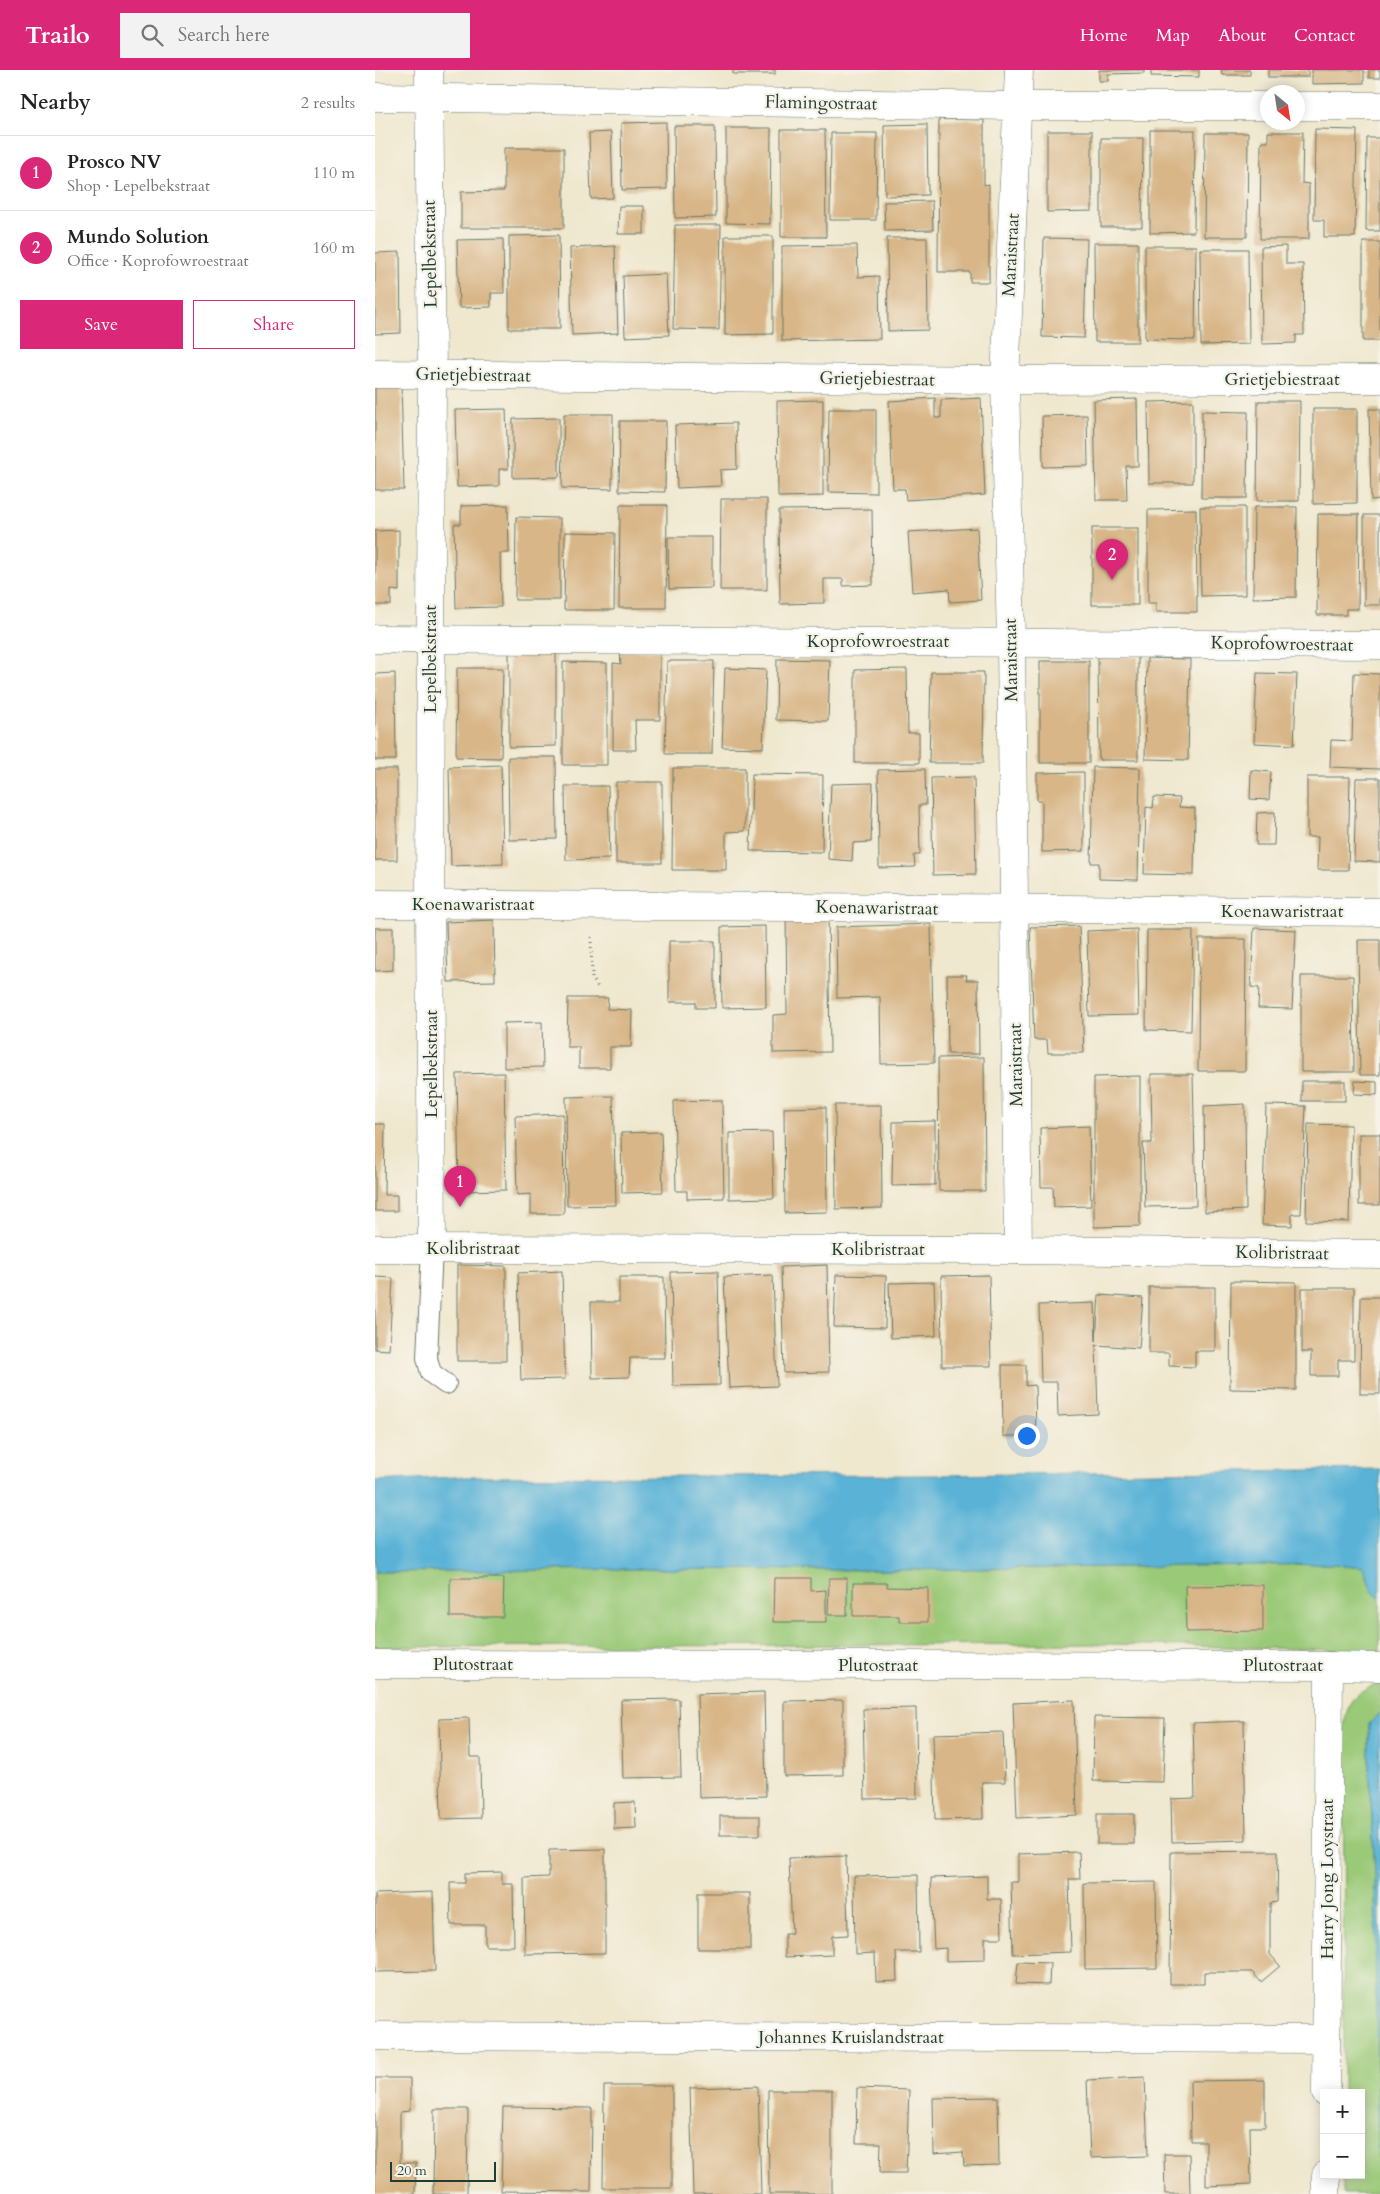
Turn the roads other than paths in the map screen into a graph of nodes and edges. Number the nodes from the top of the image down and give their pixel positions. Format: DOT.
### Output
graph roads {
  1 [pos="429,70"];
  2 [pos="1019,70"];
  3 [pos="375,97"];
  4 [pos="428,98"];
  5 [pos="1018,106"];
  6 [pos="1260,106"];
  7 [pos="1305,106"];
  8 [pos="1380,106"];
  9 [pos="375,374"];
  10 [pos="432,375"];
  11 [pos="1380,379"];
  12 [pos="1005,380"];
  13 [pos="375,639"];
  14 [pos="430,640"];
  15 [pos="1011,642"];
  16 [pos="1380,645"];
  17 [pos="375,904"];
  18 [pos="430,904"];
  19 [pos="1015,910"];
  20 [pos="1380,912"];
  21 [pos="432,1248"];
  22 [pos="375,1249"];
  23 [pos="1018,1250"];
  24 [pos="1380,1254"];
  25 [pos="446,1384"];
  26 [pos="375,1664"];
  27 [pos="1329,1666"];
  28 [pos="1380,1667"];
  29 [pos="375,2036"];
  30 [pos="1327,2039"];
  31 [pos="1326,2089"];
  32 [pos="1326,2179"];
  33 [pos="1326,2194"];
  1 -- 4 [label="street, Lepelbekstraat"];
  2 -- 5 [label="street, Maraistraat"];
  3 -- 4 [label="street, Flamingostraat"];
  4 -- 5 [label="street, Flamingostraat"];
  4 -- 10 [label="street, Lepelbekstraat"];
  5 -- 6 [label="street, Flamingostraat"];
  5 -- 12 [label="street, Maraistraat"];
  7 -- 8 [label="street"];
  9 -- 10 [label="street, Grietjebiestraat"];
  10 -- 12 [label="street, Grietjebiestraat"];
  10 -- 14 [label="street, Lepelbekstraat"];
  11 -- 12 [label="street, Grietjebiestraat"];
  12 -- 15 [label="street, Maraistraat"];
  13 -- 14 [label="street, Koprofowroestraat"];
  14 -- 15 [label="street, Koprofowroestraat"];
  14 -- 18 [label="street, Lepelbekstraat"];
  15 -- 16 [label="street, Koprofowroestraat"];
  15 -- 19 [label="street, Maraistraat"];
  17 -- 18 [label="street, Koenawaristraat"];
  18 -- 19 [label="street, Koenawaristraat"];
  18 -- 21 [label="street, Lepelbekstraat"];
  19 -- 20 [label="street, Koenawaristraat"];
  19 -- 23 [label="street, Maraistraat"];
  21 -- 22 [label="street, Kolibristraat"];
  21 -- 23 [label="street, Kolibristraat"];
  21 -- 25 [label="lane"];
  23 -- 24 [label="street, Kolibristraat"];
  26 -- 27 [label="street, Plutostraat"];
  27 -- 28 [label="street, Plutostraat"];
  27 -- 30 [label="street, Harry Jong Loystraat"];
  29 -- 30 [label="street, Johannes Kruislandstraat"];
  30 -- 31 [label="street, Harry Jong Loystraat"];
  32 -- 33 [label="street"];
}
